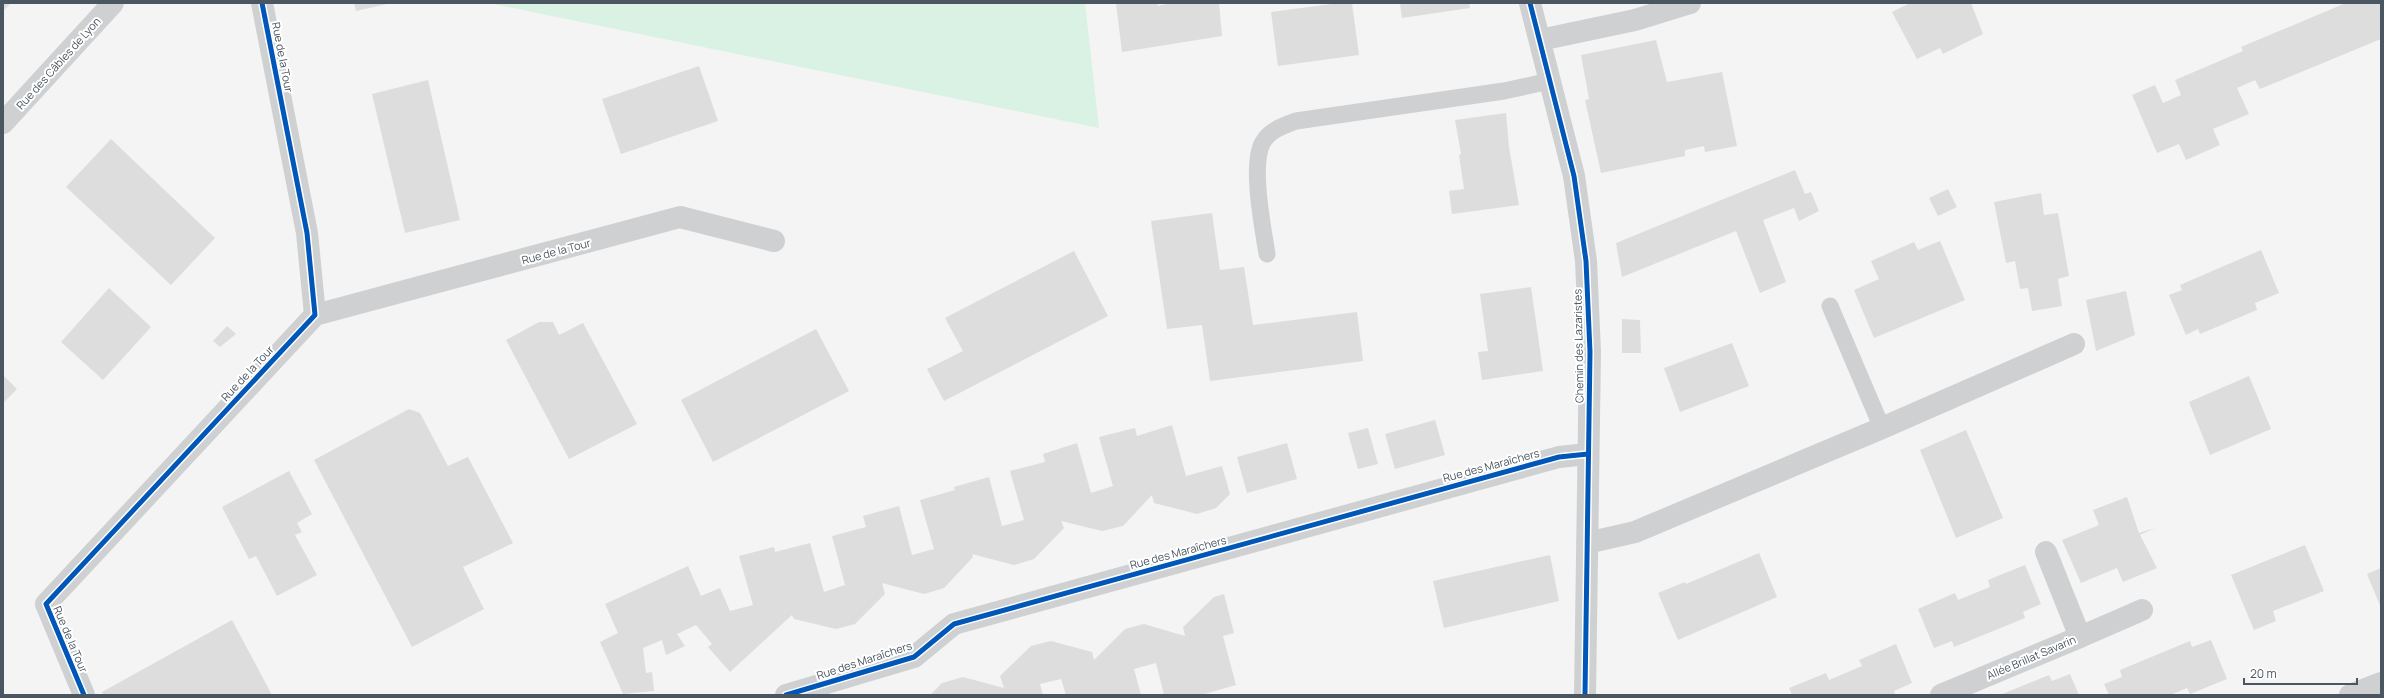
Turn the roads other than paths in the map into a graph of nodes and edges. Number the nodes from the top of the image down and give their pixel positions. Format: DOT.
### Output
graph roads {
  1 [pos="113,3"];
  2 [pos="262,3"];
  3 [pos="1530,3"];
  4 [pos="1690,3"];
  5 [pos="1540,40"];
  6 [pos="1550,81"];
  7 [pos="3,123"];
  8 [pos="774,241"];
  9 [pos="1267,254"];
  10 [pos="1830,306"];
  11 [pos="315,315"];
  12 [pos="2074,344"];
  13 [pos="1882,428"];
  14 [pos="1588,454"];
  15 [pos="1587,543"];
  16 [pos="2046,552"];
  17 [pos="2142,610"];
  18 [pos="2080,636"];
  19 [pos="2381,683"];
  20 [pos="84,695"];
  21 [pos="786,695"];
  22 [pos="1585,695"];
  23 [pos="1941,695"];
  24 [pos="2350,695"];
  1 -- 7 [label="street, Rue des Câbles de Lyon"];
  2 -- 11 [label="street, Rue de la Tour"];
  3 -- 5 [label="street, Chemin des Lazaristes"];
  4 -- 5 [label="street"];
  5 -- 6 [label="street, Chemin des Lazaristes"];
  6 -- 9 [label="lane"];
  6 -- 14 [label="street, Chemin des Lazaristes"];
  8 -- 11 [label="street, Rue de la Tour"];
  10 -- 13 [label="lane"];
  11 -- 20 [label="street, Rue de la Tour"];
  12 -- 13 [label="street"];
  13 -- 15 [label="street"];
  14 -- 15 [label="street, Chemin des Lazaristes"];
  14 -- 21 [label="street, Rue des Maraîchers"];
  15 -- 22 [label="street, Chemin des Lazaristes"];
  16 -- 18 [label="street, Allée Brillat Savarin"];
  17 -- 18 [label="street"];
  18 -- 23 [label="street, Allée Brillat Savarin"];
  19 -- 24 [label="street"];
}
